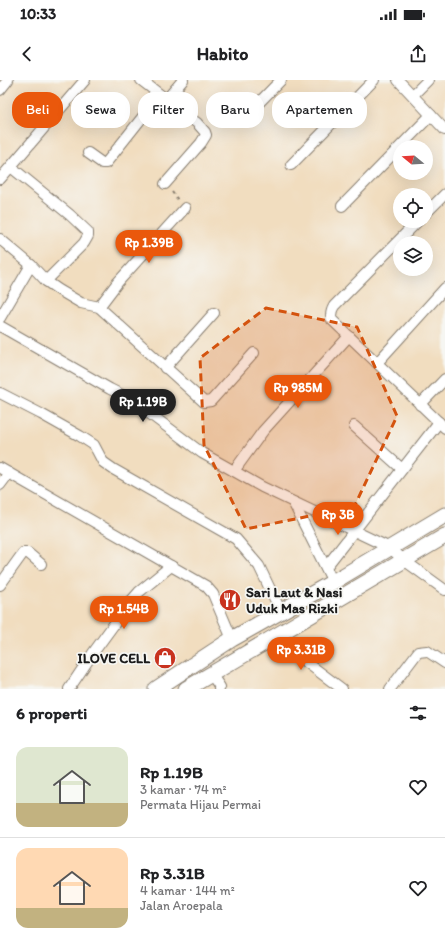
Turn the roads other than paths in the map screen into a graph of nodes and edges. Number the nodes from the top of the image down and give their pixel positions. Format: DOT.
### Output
graph roads {
  1 [pos="8,80"];
  2 [pos="85,80"];
  3 [pos="140,80"];
  4 [pos="183,80"];
  5 [pos="281,80"];
  6 [pos="374,80"];
  7 [pos="398,80"];
  8 [pos="428,80"];
  9 [pos="0,90"];
  10 [pos="156,92"];
  11 [pos="169,92"];
  12 [pos="413,95"];
  13 [pos="264,97"];
  14 [pos="431,115"];
  15 [pos="198,125"];
  16 [pos="138,126"];
  17 [pos="445,130"];
  18 [pos="88,153"];
  19 [pos="291,165"];
  20 [pos="11,168"];
  21 [pos="0,179"];
  22 [pos="165,184"];
  23 [pos="445,194"];
  24 [pos="342,206"];
  25 [pos="433,206"];
  26 [pos="185,208"];
  27 [pos="411,228"];
  28 [pos="0,239"];
  29 [pos="31,265"];
  30 [pos="46,281"];
  31 [pos="445,288"];
  32 [pos="99,307"];
  33 [pos="214,313"];
  34 [pos="0,318"];
  35 [pos="0,326"];
  36 [pos="349,336"];
  37 [pos="254,353"];
  38 [pos="377,363"];
  39 [pos="165,368"];
  40 [pos="445,379"];
  41 [pos="0,393"];
  42 [pos="420,405"];
  43 [pos="442,425"];
  44 [pos="354,426"];
  45 [pos="402,469"];
  46 [pos="5,471"];
  47 [pos="234,471"];
  48 [pos="0,485"];
  49 [pos="294,504"];
  50 [pos="445,515"];
  51 [pos="354,532"];
  52 [pos="445,536"];
  53 [pos="390,548"];
  54 [pos="405,561"];
  55 [pos="41,564"];
  56 [pos="171,566"];
  57 [pos="326,567"];
  58 [pos="333,582"];
  59 [pos="0,585"];
  60 [pos="445,590"];
  61 [pos="281,612"];
  62 [pos="274,636"];
  63 [pos="232,639"];
  64 [pos="445,663"];
  65 [pos="212,674"];
  66 [pos="220,688"];
  67 [pos="69,689"];
  68 [pos="156,689"];
  69 [pos="186,689"];
  70 [pos="342,689"];
  71 [pos="390,689"];
  1 -- 9 [label="street"];
  2 -- 20 [label="street"];
  3 -- 10 [label="street"];
  4 -- 11 [label="street"];
  5 -- 13 [label="street"];
  6 -- 19 [label="street"];
  7 -- 12 [label="street"];
  8 -- 12 [label="street"];
  12 -- 14 [label="street"];
  14 -- 17 [label="street"];
  14 -- 24 [label="street"];
  15 -- 22 [label="street"];
  16 -- 18 [label="street"];
  20 -- 21 [label="street"];
  20 -- 30 [label="street"];
  23 -- 25 [label="street"];
  26 -- 32 [label="street"];
  27 -- 36 [label="street"];
  28 -- 29 [label="street"];
  29 -- 30 [label="street"];
  29 -- 34 [label="street"];
  30 -- 32 [label="street"];
  31 -- 38 [label="street"];
  32 -- 39 [label="street"];
  33 -- 39 [label="street"];
  35 -- 47 [label="street"];
  36 -- 38 [label="street"];
  36 -- 47 [label="street"];
  37 -- 39 [label="street"];
  38 -- 42 [label="street"];
  40 -- 42 [label="street"];
  41 -- 61 [label="street"];
  42 -- 43 [label="street"];
  43 -- 45 [label="street"];
  44 -- 45 [label="street"];
  45 -- 51 [label="street"];
  46 -- 48 [label="street"];
  46 -- 56 [label="street"];
  47 -- 49 [label="street"];
  49 -- 51 [label="street"];
  49 -- 57 [label="street"];
  50 -- 53 [label="main road"];
  51 -- 53 [label="street"];
  51 -- 57 [label="street"];
  52 -- 54 [label="main road"];
  53 -- 54 [label="street"];
  53 -- 58 [label="main road"];
  54 -- 60 [label="street"];
  54 -- 62 [label="main road"];
  55 -- 59 [label="street"];
  56 -- 63 [label="street"];
  56 -- 67 [label="street"];
  57 -- 58 [label="street"];
  58 -- 61 [label="main road"];
  61 -- 63 [label="main road"];
  62 -- 65 [label="main road"];
  62 -- 70 [label="street"];
  63 -- 68 [label="main road"];
  64 -- 71 [label="street"];
  65 -- 66 [label="street"];
  65 -- 69 [label="main road"];
}
